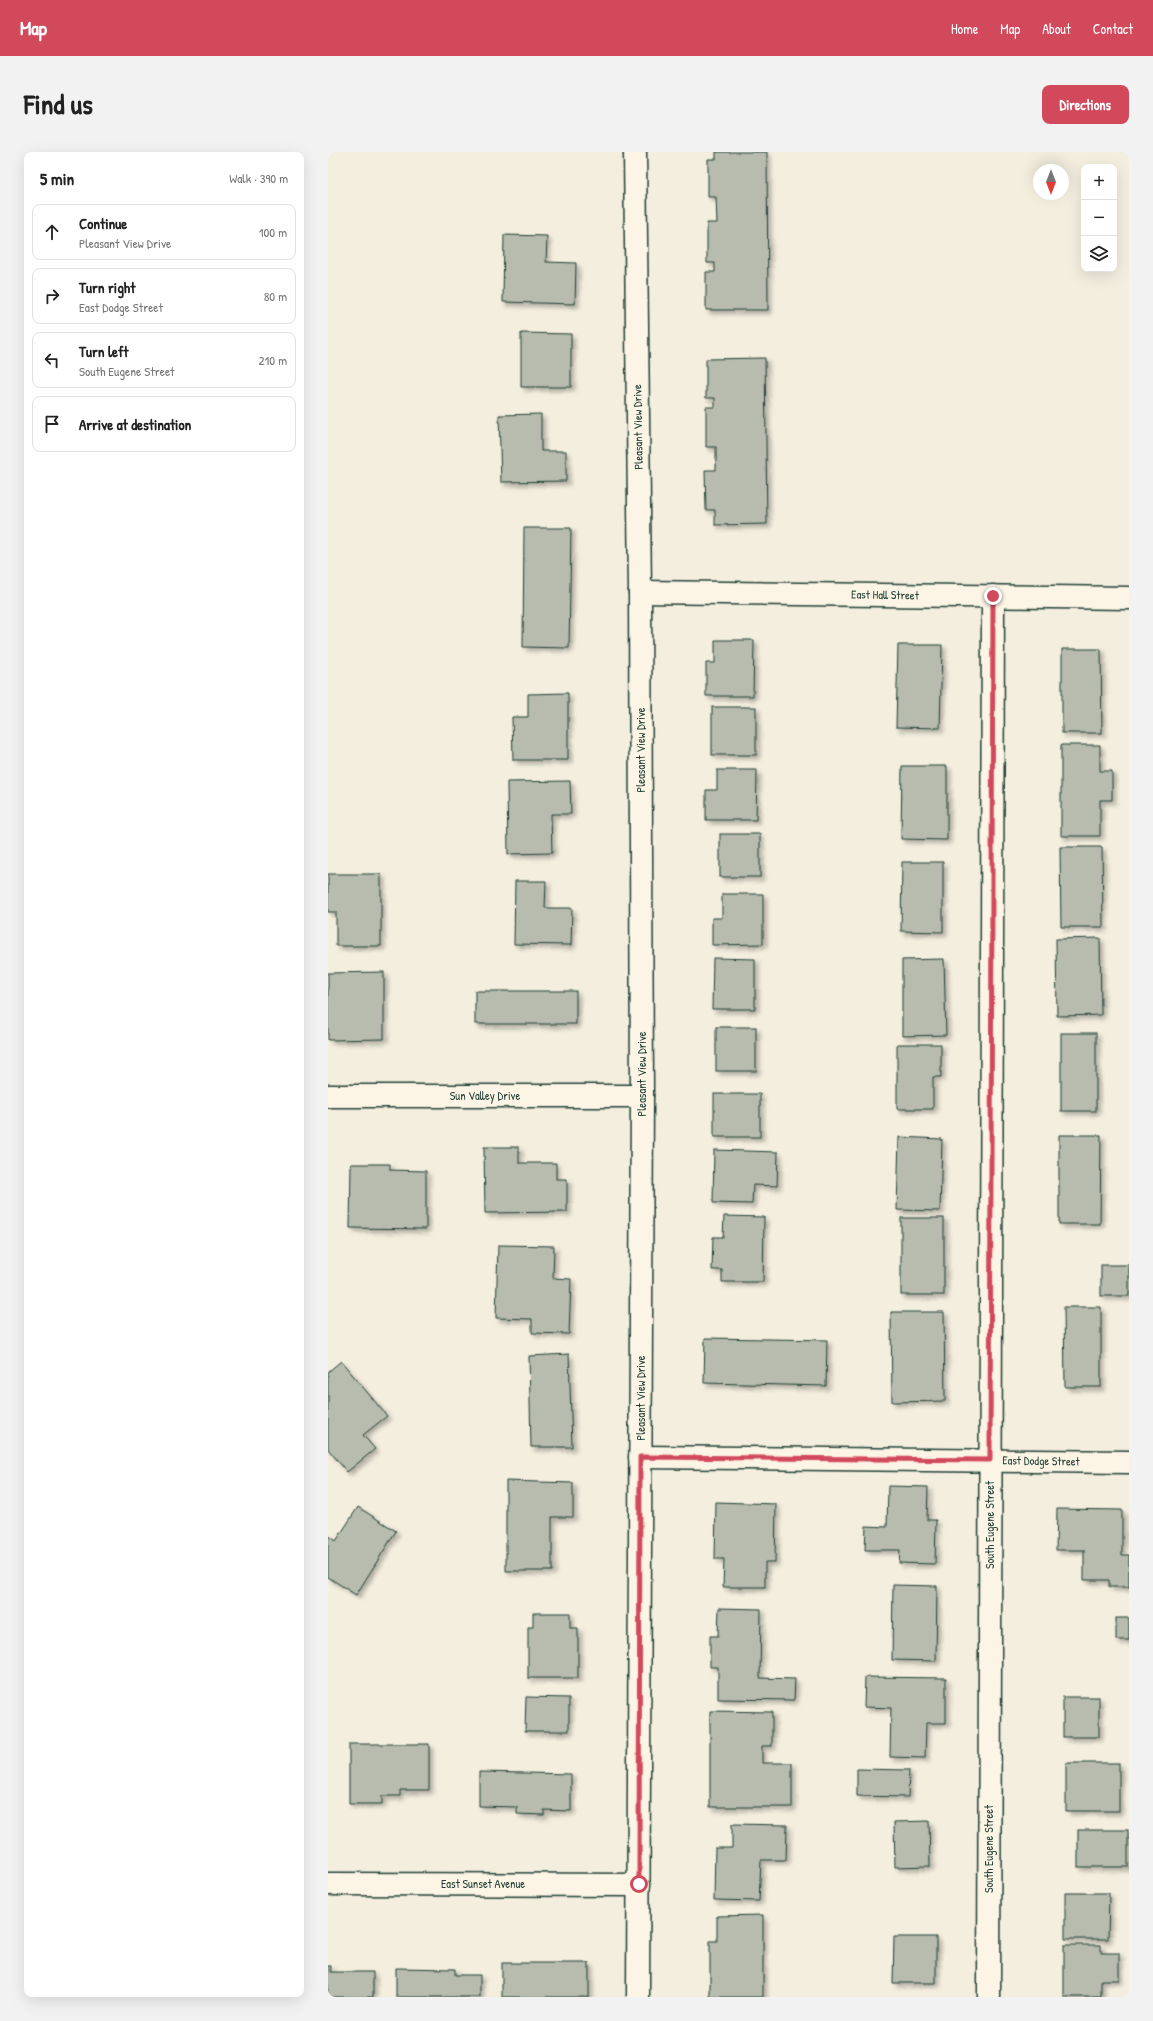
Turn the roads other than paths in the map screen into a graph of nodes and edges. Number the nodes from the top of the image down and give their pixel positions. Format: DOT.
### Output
graph roads {
  1 [pos="635,152"];
  2 [pos="640,592"];
  3 [pos="993,596"];
  4 [pos="1129,598"];
  5 [pos="328,1096"];
  6 [pos="642,1096"];
  7 [pos="640,1457"];
  8 [pos="990,1460"];
  9 [pos="1129,1462"];
  10 [pos="328,1884"];
  11 [pos="639,1884"];
  12 [pos="638,1997"];
  13 [pos="989,1997"];
  1 -- 2 [label="street, Pleasant View Drive"];
  2 -- 3 [label="street, East Hall Street"];
  2 -- 6 [label="street, Pleasant View Drive"];
  3 -- 4 [label="street, East Hall Street"];
  3 -- 8 [label="street, South Eugene Street"];
  5 -- 6 [label="street, Sun Valley Drive"];
  6 -- 7 [label="street, Pleasant View Drive"];
  7 -- 8 [label="street, East Dodge Street"];
  7 -- 11 [label="street, Pleasant View Drive"];
  8 -- 9 [label="street, East Dodge Street"];
  8 -- 13 [label="street, South Eugene Street"];
  10 -- 11 [label="street, East Sunset Avenue"];
  11 -- 12 [label="street, Pleasant View Drive"];
}
